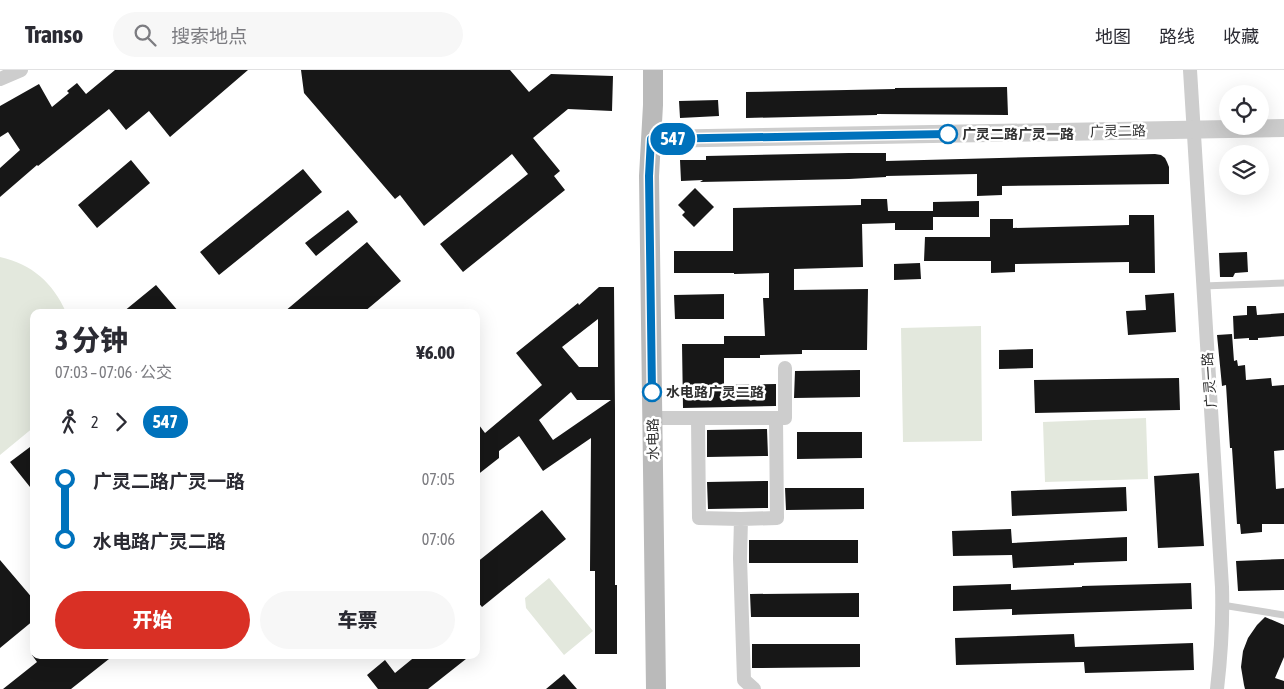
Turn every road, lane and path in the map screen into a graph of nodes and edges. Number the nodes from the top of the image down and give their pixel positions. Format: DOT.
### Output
graph roads {
  1 [pos="21,70"];
  2 [pos="653,70"];
  3 [pos="1190,70"];
  4 [pos="0,80"];
  5 [pos="1284,128"];
  6 [pos="1193,130"];
  7 [pos="651,139"];
  8 [pos="1284,283"];
  9 [pos="1203,286"];
  10 [pos="785,368"];
  11 [pos="652,418"];
  12 [pos="698,418"];
  13 [pos="776,418"];
  14 [pos="741,519"];
  15 [pos="1222,605"];
  16 [pos="1284,615"];
  17 [pos="656,689"];
  18 [pos="754,689"];
  19 [pos="1218,689"];
  1 -- 4 [label="street"];
  2 -- 7 [label="main road, 水电路"];
  3 -- 6 [label="street, 广灵一路"];
  5 -- 6 [label="street, 广灵二路"];
  6 -- 7 [label="street, 广灵二路"];
  6 -- 9 [label="street, 广灵一路"];
  7 -- 11 [label="main road, 水电路"];
  8 -- 9 [label="lane"];
  9 -- 15 [label="street, 广灵一路"];
  10 -- 13 [label="street"];
  11 -- 12 [label="street"];
  11 -- 17 [label="main road, 水电路"];
  12 -- 13 [label="street"];
  12 -- 14 [label="street"];
  13 -- 14 [label="street"];
  14 -- 18 [label="street"];
  15 -- 16 [label="lane"];
  15 -- 19 [label="street, 广灵一路"];
}
